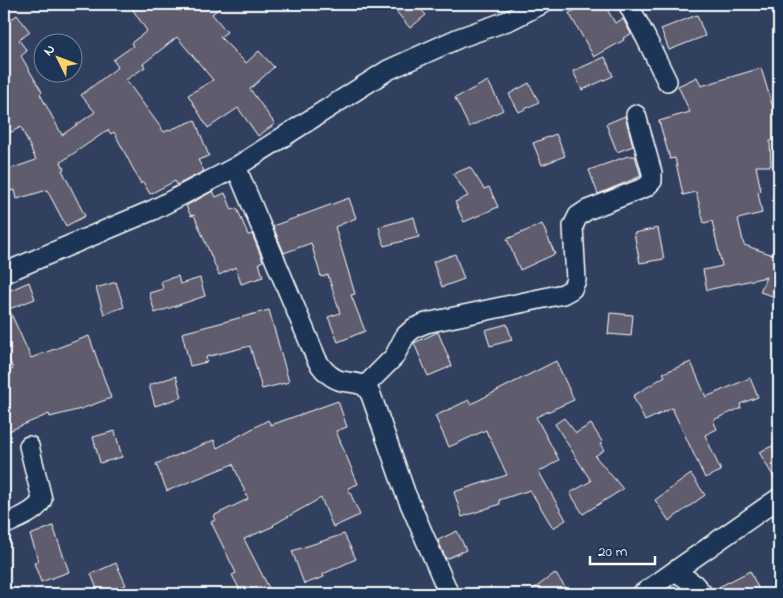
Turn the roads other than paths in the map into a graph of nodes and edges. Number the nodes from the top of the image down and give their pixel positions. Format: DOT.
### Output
graph roads {
  1 [pos="542,4"];
  2 [pos="628,4"];
  3 [pos="666,81"];
  4 [pos="636,115"];
  5 [pos="236,167"];
  6 [pos="4,273"];
  7 [pos="365,386"];
  8 [pos="28,446"];
  9 [pos="779,498"];
  10 [pos="4,525"];
  11 [pos="675,572"];
  12 [pos="449,594"];
  13 [pos="642,594"];
  14 [pos="703,594"];
  1 -- 5 [label="street"];
  2 -- 3 [label="street"];
  4 -- 7 [label="street"];
  5 -- 6 [label="street"];
  5 -- 7 [label="street"];
  7 -- 12 [label="street"];
  8 -- 10 [label="street"];
  9 -- 11 [label="street"];
  11 -- 13 [label="street"];
  11 -- 14 [label="street"];
}
